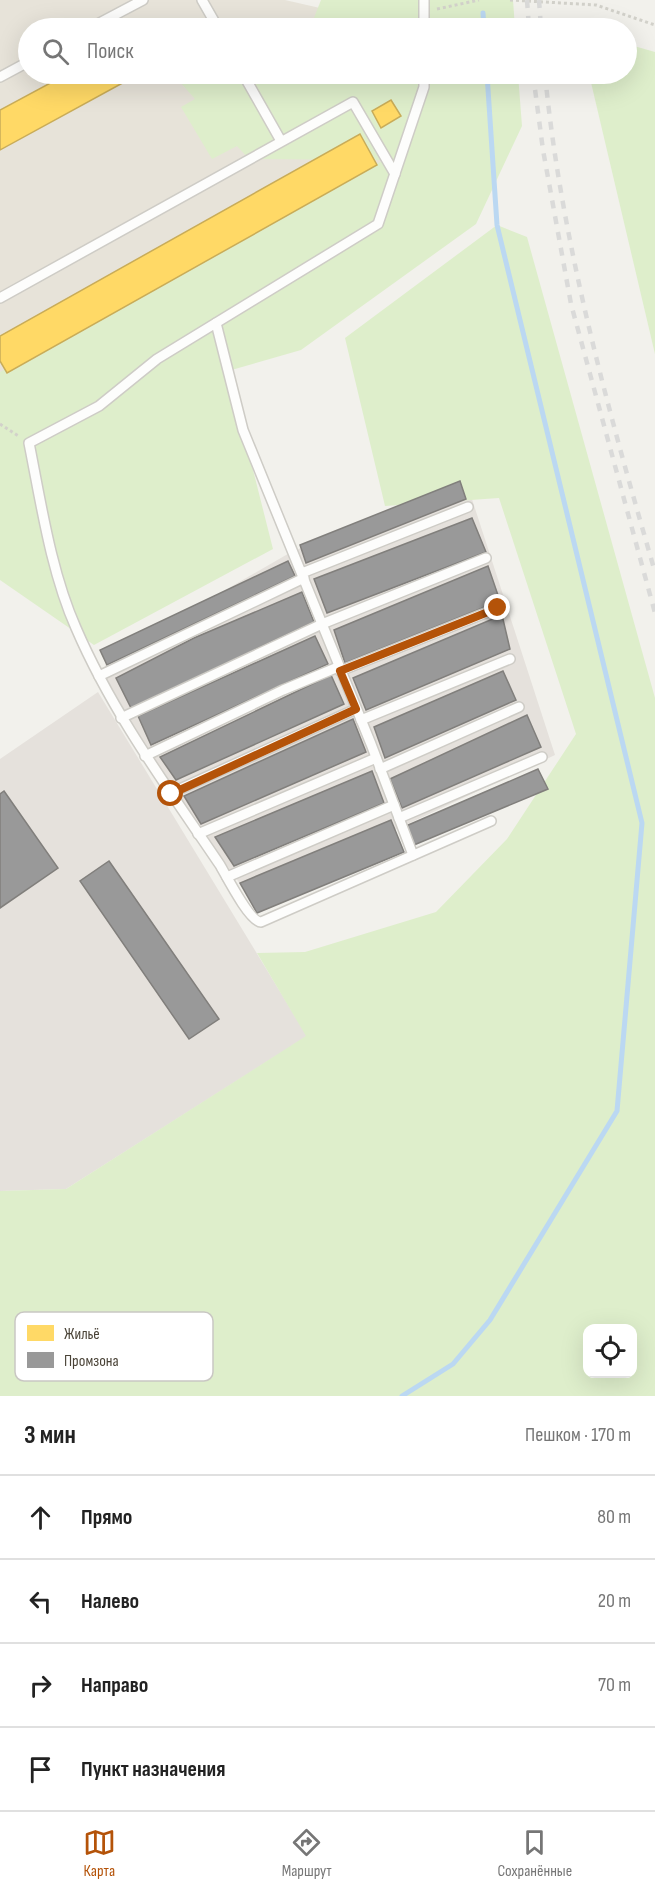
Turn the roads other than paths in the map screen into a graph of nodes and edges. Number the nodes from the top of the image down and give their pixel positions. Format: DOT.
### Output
graph roads {
  1 [pos="143,0"];
  2 [pos="202,0"];
  3 [pos="424,0"];
  4 [pos="109,18"];
  5 [pos="212,18"];
  6 [pos="424,18"];
  7 [pos="18,67"];
  8 [pos="0,77"];
  9 [pos="249,84"];
  10 [pos="424,84"];
  11 [pos="281,141"];
  12 [pos="395,174"];
  13 [pos="0,298"];
  14 [pos="216,323"];
  15 [pos="468,507"];
  16 [pos="486,558"];
  17 [pos="303,575"];
  18 [pos="498,608"];
  19 [pos="322,624"];
  20 [pos="510,659"];
  21 [pos="339,669"];
  22 [pos="99,676"];
  23 [pos="519,707"];
  24 [pos="356,709"];
  25 [pos="121,718"];
  26 [pos="361,720"];
  27 [pos="145,756"];
  28 [pos="542,757"];
  29 [pos="376,758"];
  30 [pos="380,769"];
  31 [pos="171,794"];
  32 [pos="394,806"];
  33 [pos="399,818"];
  34 [pos="491,821"];
  35 [pos="198,834"];
  36 [pos="413,855"];
  37 [pos="227,877"];
  1 -- 4 [label="lane"];
  2 -- 5 [label="lane"];
  3 -- 6 [label="lane"];
  7 -- 8 [label="lane"];
  9 -- 11 [label="lane"];
  10 -- 12 [label="lane"];
  11 -- 12 [label="lane"];
  11 -- 13 [label="lane"];
  12 -- 14 [label="lane"];
  14 -- 17 [label="lane"];
  14 -- 22 [label="lane"];
  15 -- 17 [label="lane"];
  16 -- 19 [label="lane"];
  17 -- 19 [label="lane"];
  17 -- 22 [label="lane"];
  18 -- 21 [label="lane"];
  19 -- 21 [label="lane"];
  19 -- 25 [label="lane"];
  20 -- 26 [label="lane"];
  21 -- 24 [label="lane"];
  21 -- 27 [label="lane"];
  22 -- 25 [label="lane"];
  23 -- 30 [label="lane"];
  24 -- 26 [label="lane"];
  24 -- 31 [label="lane"];
  25 -- 27 [label="lane"];
  26 -- 29 [label="lane"];
  27 -- 31 [label="lane"];
  28 -- 33 [label="lane"];
  29 -- 30 [label="lane"];
  29 -- 35 [label="lane"];
  30 -- 32 [label="lane"];
  31 -- 35 [label="lane"];
  32 -- 33 [label="lane"];
  32 -- 37 [label="lane"];
  33 -- 36 [label="lane"];
  34 -- 36 [label="lane"];
  35 -- 37 [label="lane"];
  36 -- 37 [label="lane"];
}
